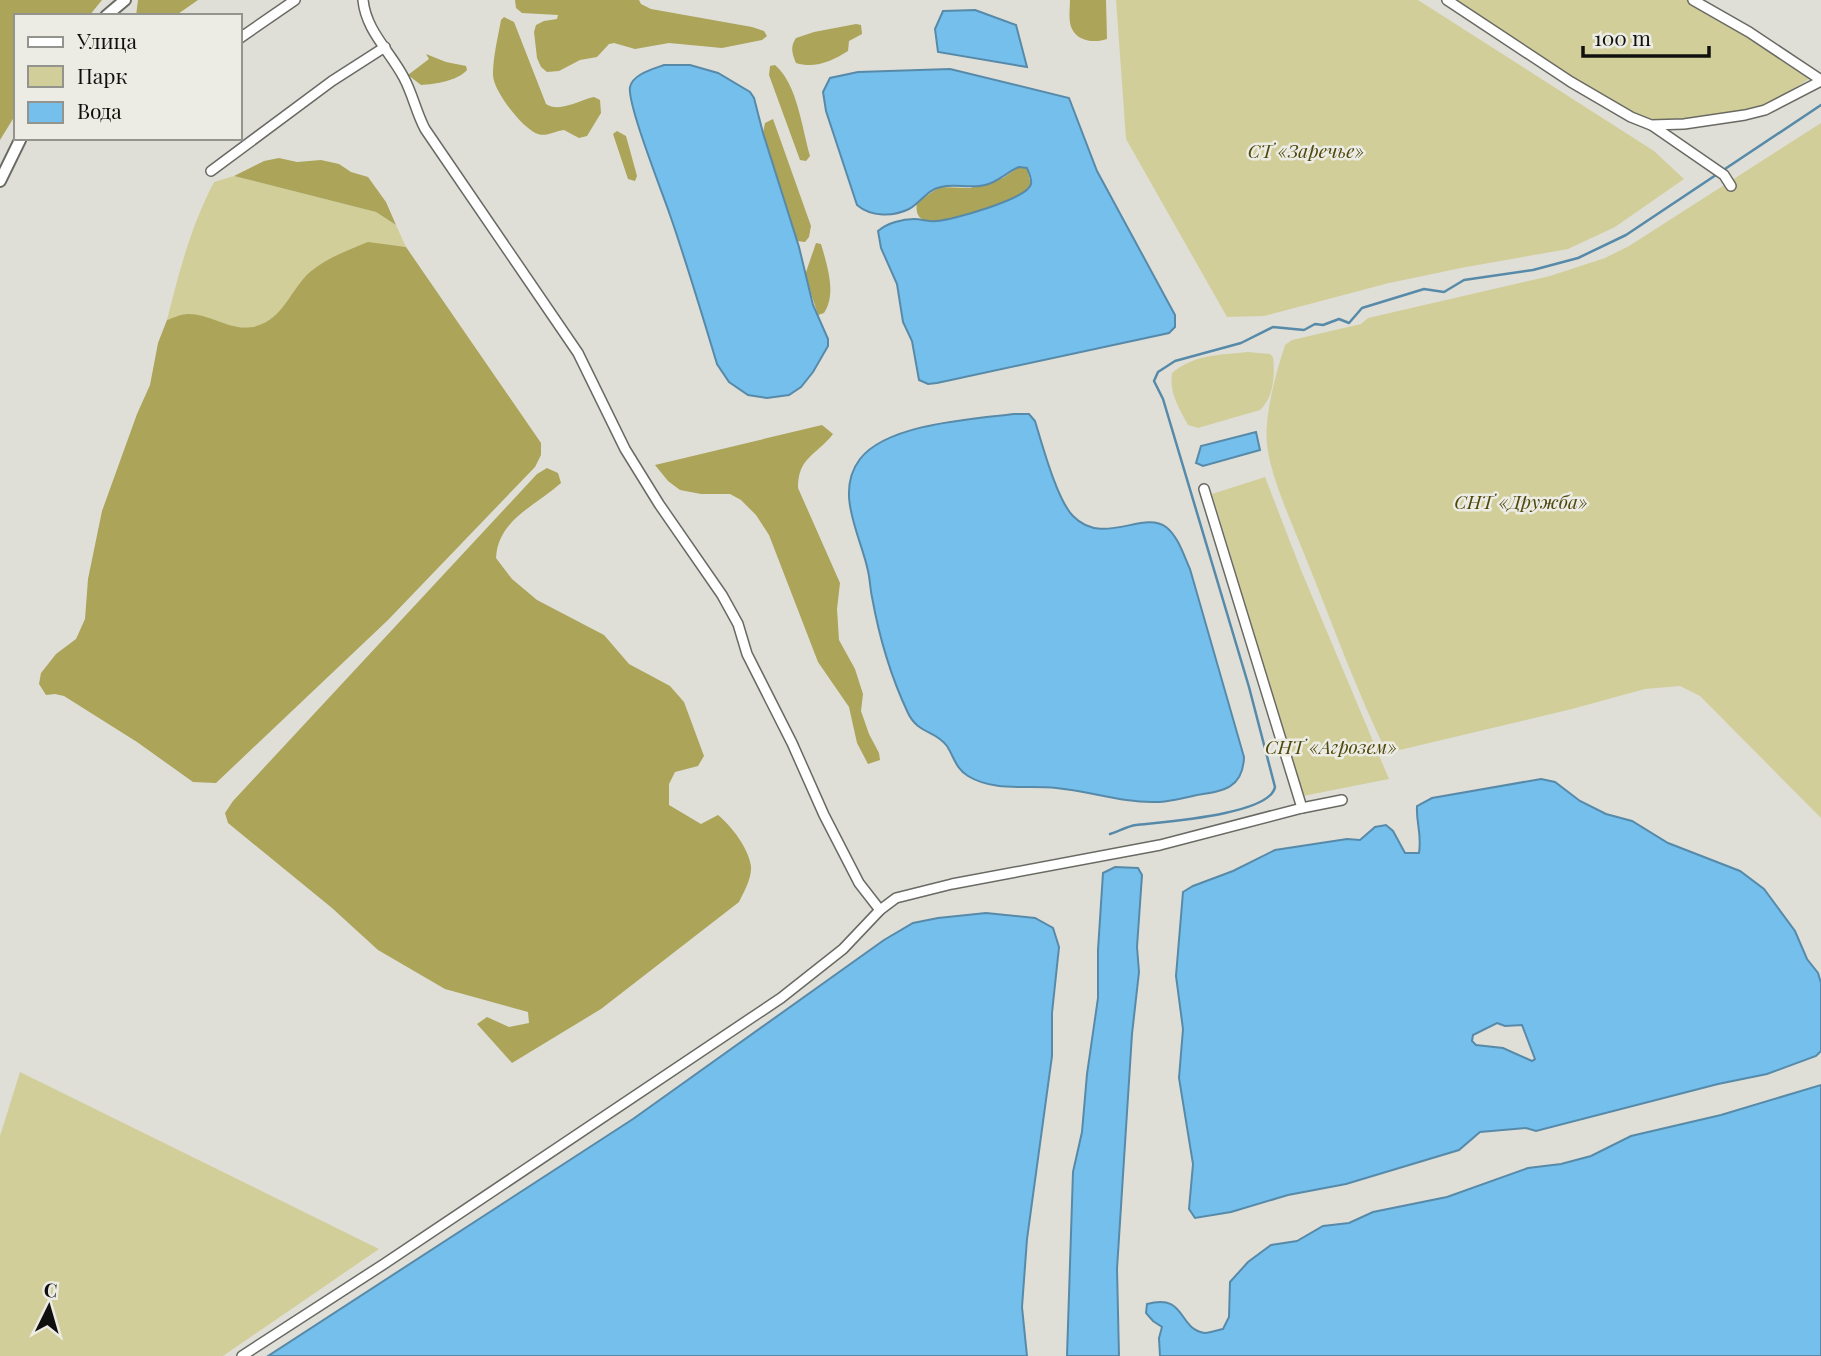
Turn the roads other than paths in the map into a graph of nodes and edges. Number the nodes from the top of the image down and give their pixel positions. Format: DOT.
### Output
graph roads {
  1 [pos="125,0"];
  2 [pos="295,0"];
  3 [pos="363,0"];
  4 [pos="1447,0"];
  5 [pos="1693,0"];
  6 [pos="108,14"];
  7 [pos="242,37"];
  8 [pos="385,47"];
  9 [pos="1821,81"];
  10 [pos="1651,125"];
  11 [pos="19,140"];
  12 [pos="211,171"];
  13 [pos="0,181"];
  14 [pos="1731,186"];
  15 [pos="1204,489"];
  16 [pos="1342,800"];
  17 [pos="1302,808"];
  18 [pos="880,910"];
  19 [pos="242,1356"];
  1 -- 6 [label="main road"];
  2 -- 7 [label="street"];
  3 -- 8 [label="street"];
  4 -- 10 [label="street"];
  5 -- 9 [label="street"];
  8 -- 12 [label="street"];
  8 -- 18 [label="street"];
  9 -- 10 [label="street"];
  10 -- 14 [label="street"];
  11 -- 13 [label="main road"];
  15 -- 17 [label="street"];
  16 -- 17 [label="street"];
  17 -- 18 [label="street"];
  18 -- 19 [label="street"];
}
